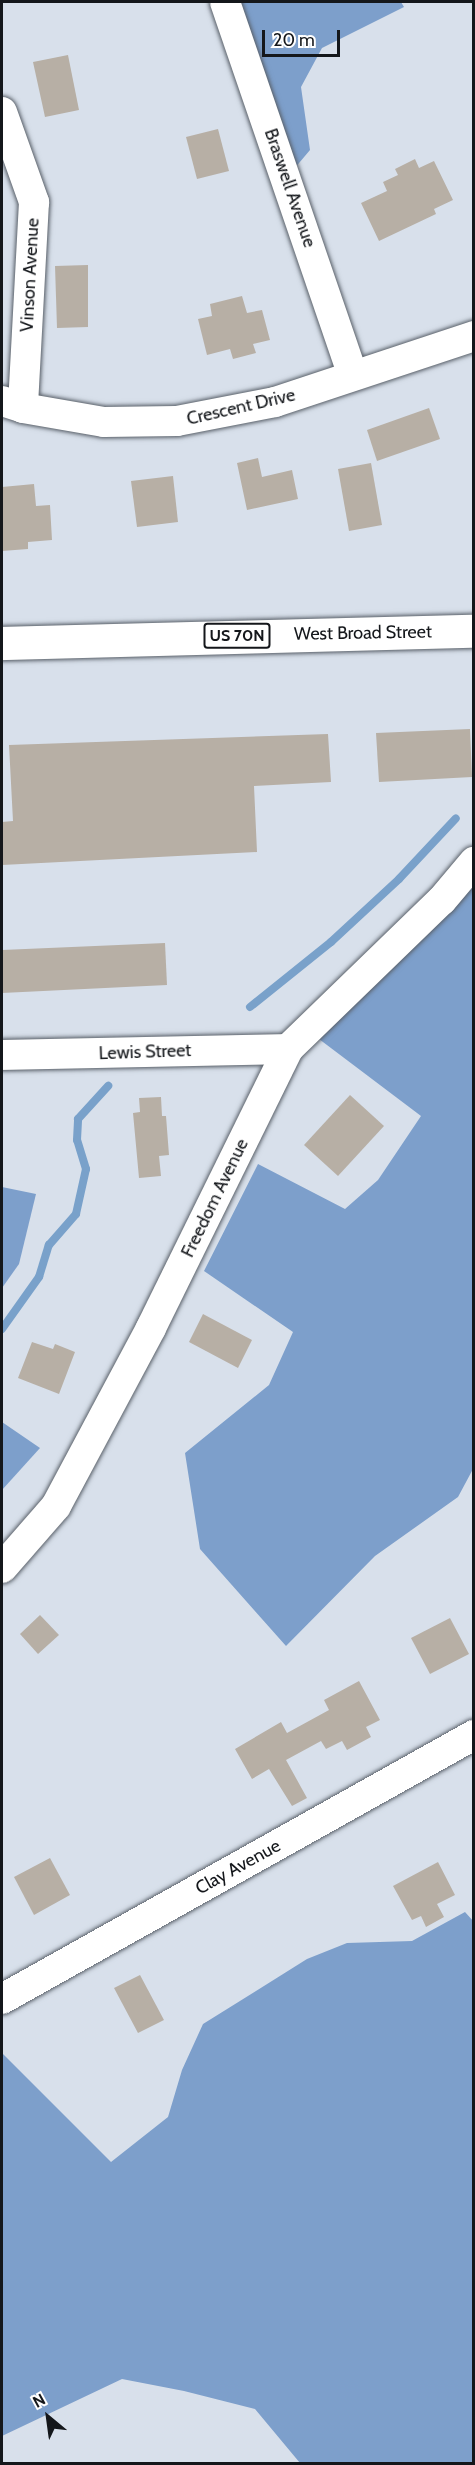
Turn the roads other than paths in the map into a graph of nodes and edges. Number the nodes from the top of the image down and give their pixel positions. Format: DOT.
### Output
graph roads {
  1 [pos="225,2"];
  2 [pos="2,112"];
  3 [pos="474,336"];
  4 [pos="353,375"];
  5 [pos="12,404"];
  6 [pos="474,631"];
  7 [pos="2,643"];
  8 [pos="474,862"];
  9 [pos="288,1048"];
  10 [pos="2,1054"];
  11 [pos="2,1568"];
  12 [pos="474,1735"];
  13 [pos="2,1999"];
  1 -- 4 [label="street, Braswell Avenue"];
  2 -- 5 [label="street, Vinson Avenue"];
  3 -- 4 [label="street, Crescent Drive"];
  4 -- 5 [label="street, Crescent Drive"];
  6 -- 7 [label="main road, West Broad Street / US 70N"];
  8 -- 9 [label="street, Freedom Avenue"];
  9 -- 10 [label="street, Lewis Street"];
  9 -- 11 [label="street, Freedom Avenue"];
  12 -- 13 [label="street, Clay Avenue"];
}
